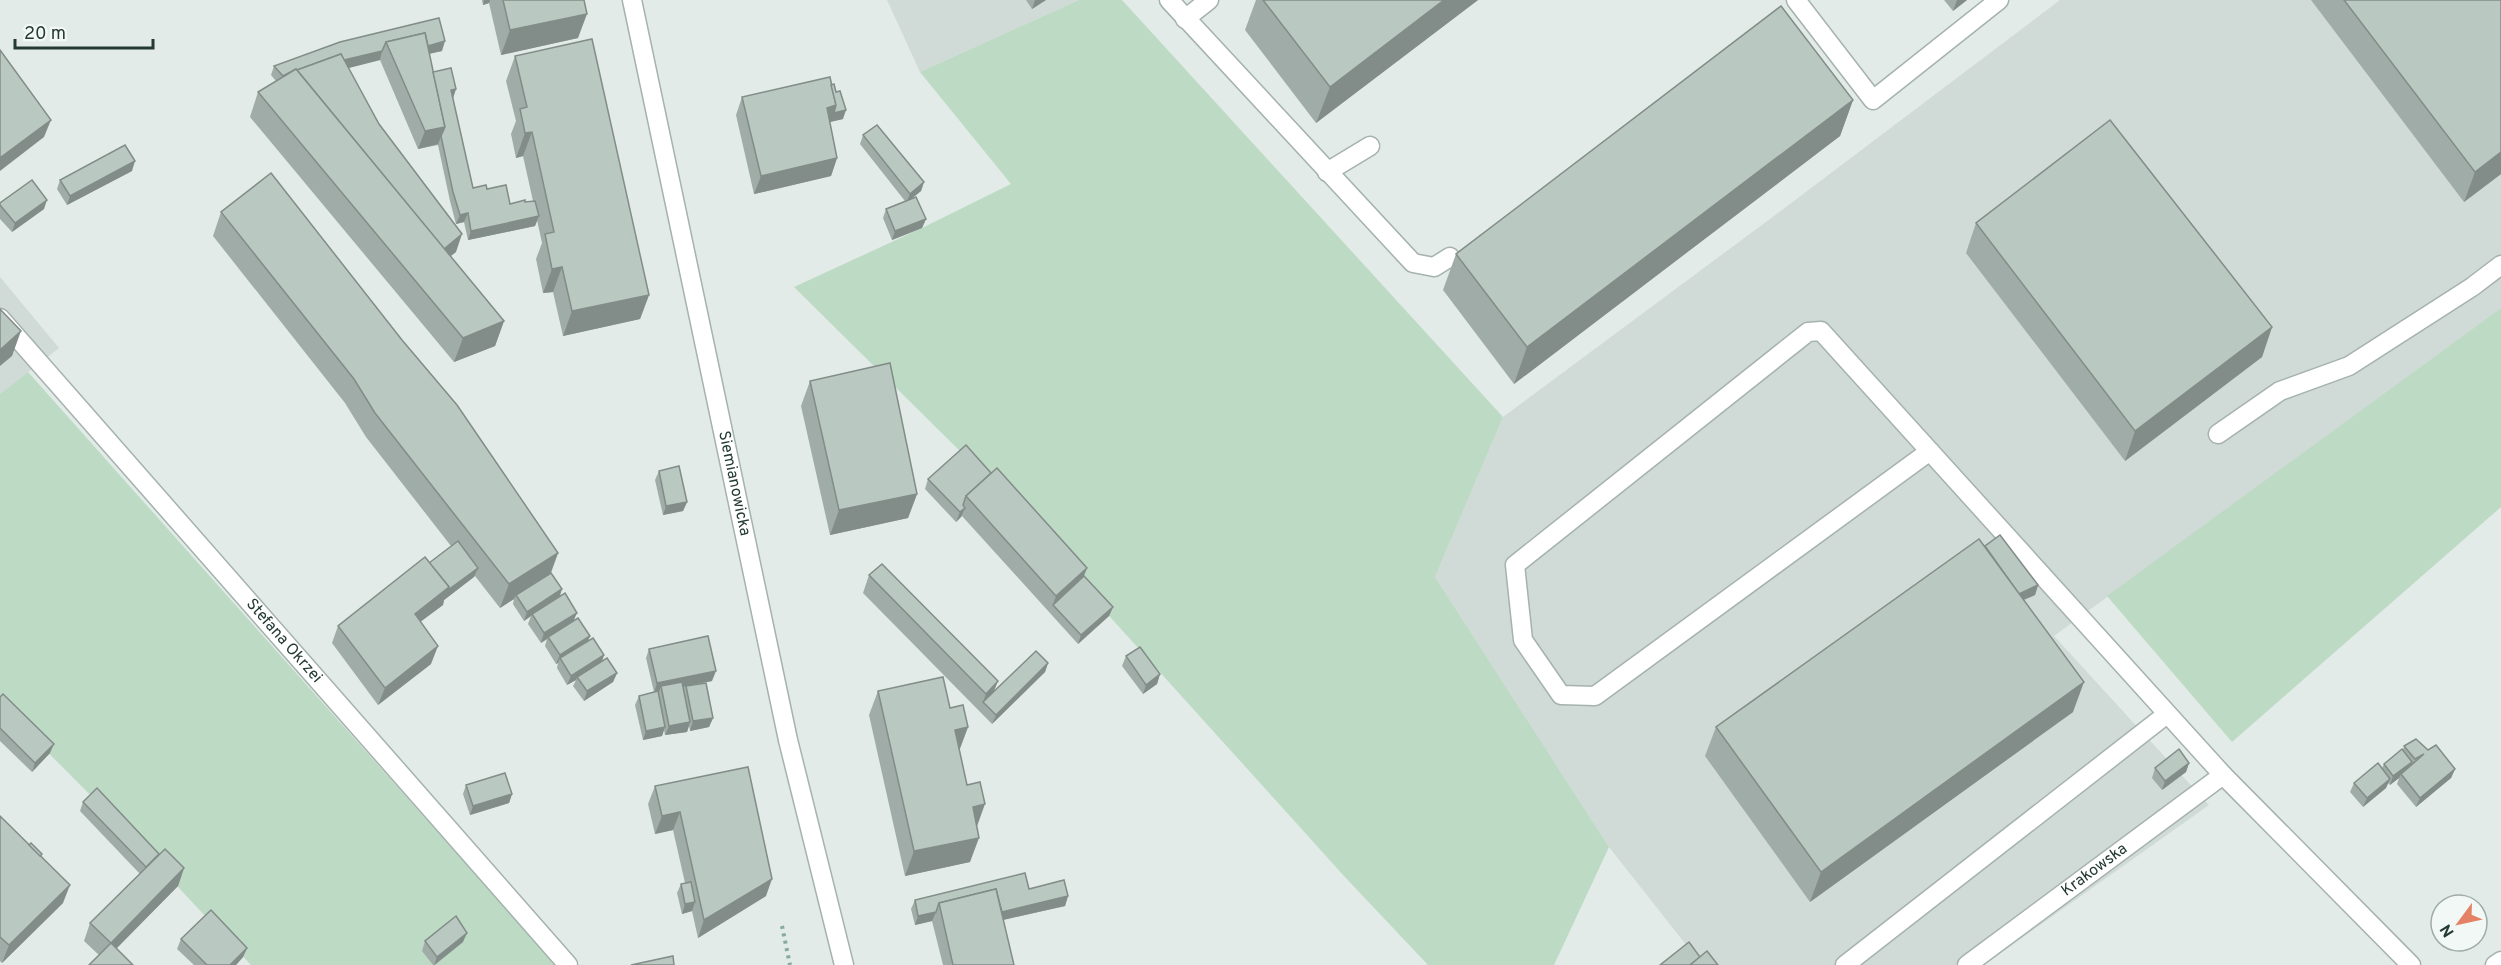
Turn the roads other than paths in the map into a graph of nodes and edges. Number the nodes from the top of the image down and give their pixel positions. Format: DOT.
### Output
graph roads {
  1 [pos="632,0"];
  2 [pos="1169,0"];
  3 [pos="1209,0"];
  4 [pos="1796,0"];
  5 [pos="1999,0"];
  6 [pos="1185,19"];
  7 [pos="1370,146"];
  8 [pos="1327,172"];
  9 [pos="1450,257"];
  10 [pos="2501,265"];
  11 [pos="0,318"];
  12 [pos="2218,434"];
  13 [pos="1930,451"];
  14 [pos="2167,714"];
  15 [pos="2223,776"];
  16 [pos="2501,960"];
  17 [pos="568,965"];
  18 [pos="844,965"];
  19 [pos="1845,965"];
  20 [pos="1966,965"];
  21 [pos="2411,965"];
  22 [pos="2495,965"];
  1 -- 18 [label="street, Siemianowicka"];
  2 -- 6 [label="street"];
  3 -- 6 [label="street"];
  4 -- 5 [label="street"];
  6 -- 8 [label="street"];
  7 -- 8 [label="street"];
  8 -- 9 [label="street"];
  10 -- 12 [label="street"];
  11 -- 17 [label="street, Stefana Okrzei"];
  13 -- 13 [label="street"];
  13 -- 14 [label="street"];
  14 -- 15 [label="street"];
  14 -- 19 [label="street"];
  15 -- 20 [label="street, Krakowska"];
  15 -- 21 [label="street"];
  16 -- 22 [label="street"];
}
